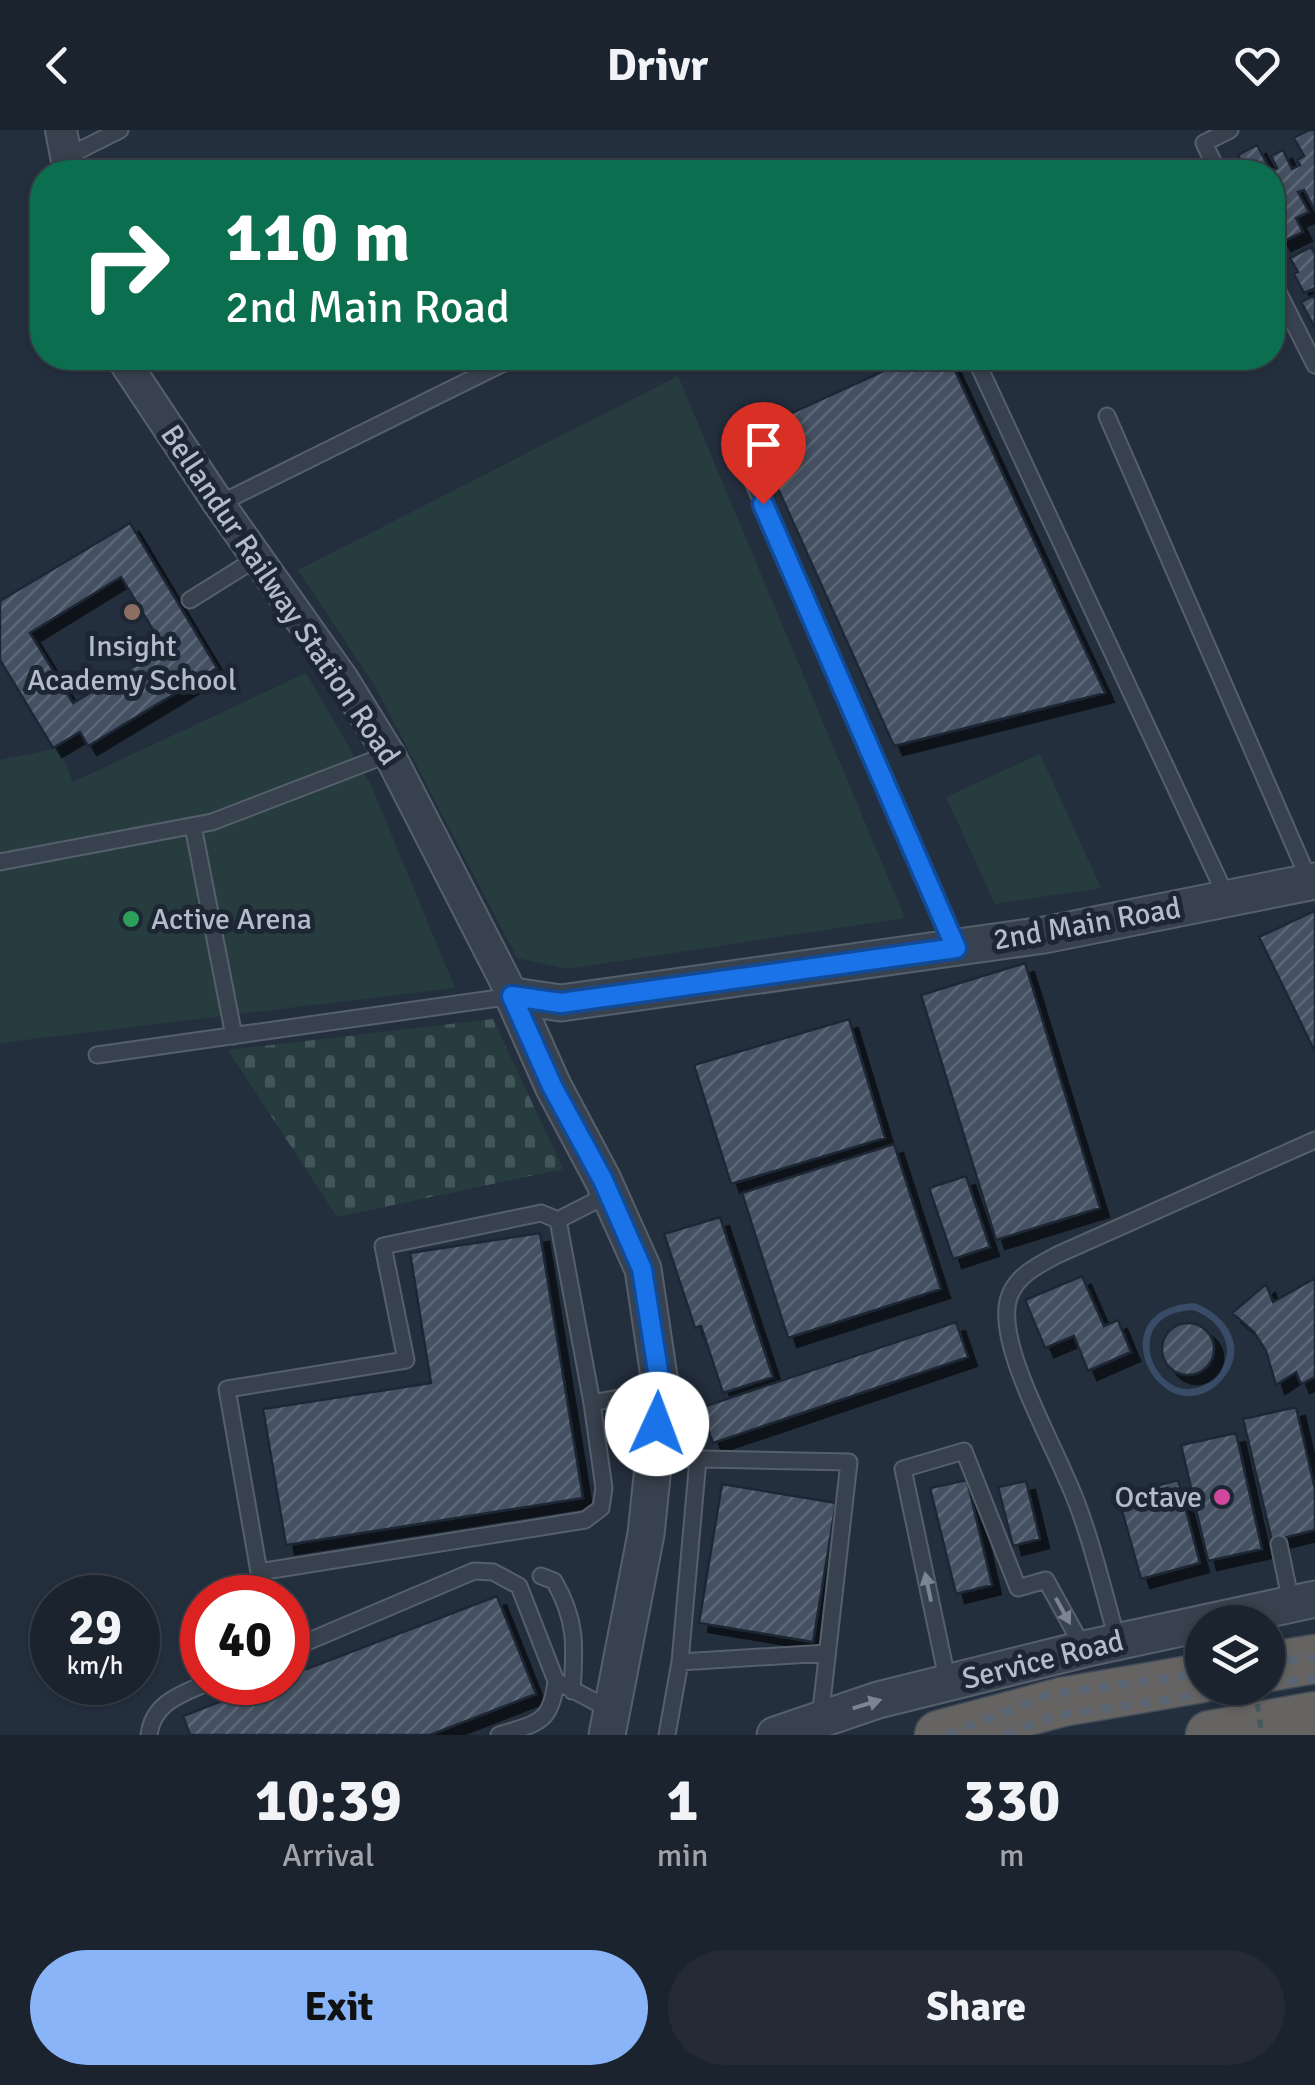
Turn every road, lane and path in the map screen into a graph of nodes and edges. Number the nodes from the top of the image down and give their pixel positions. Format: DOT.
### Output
graph roads {
  1 [pos="120,130"];
  2 [pos="1230,130"];
  3 [pos="66,153"];
  4 [pos="1212,160"];
  5 [pos="1285,306"];
  6 [pos="1315,365"];
  7 [pos="130,370"];
  8 [pos="490,370"];
  9 [pos="981,370"];
  10 [pos="1107,416"];
  11 [pos="748,470"];
  12 [pos="219,504"];
  13 [pos="257,558"];
  14 [pos="190,600"];
  15 [pos="389,754"];
  16 [pos="193,826"];
  17 [pos="0,862"];
  18 [pos="1313,882"];
  19 [pos="1227,898"];
  20 [pos="956,948"];
  21 [pos="512,996"];
  22 [pos="234,1036"];
  23 [pos="97,1055"];
  24 [pos="1315,1140"];
  25 [pos="609,1194"];
  26 [pos="558,1220"];
  27 [pos="661,1390"];
  28 [pos="592,1402"];
  29 [pos="654,1458"];
  30 [pos="698,1459"];
  31 [pos="1279,1544"];
  32 [pos="541,1576"];
  33 [pos="1303,1601"];
  34 [pos="310,1641"];
  35 [pos="1101,1646"];
  36 [pos="827,1652"];
  37 [pos="1315,1659"];
  38 [pos="680,1662"];
  39 [pos="1285,1664"];
  40 [pos="556,1681"];
  41 [pos="1185,1681"];
  42 [pos="948,1683"];
  43 [pos="572,1691"];
  44 [pos="180,1695"];
  45 [pos="1257,1705"];
  46 [pos="1315,1716"];
  47 [pos="820,1719"];
  48 [pos="609,1722"];
  49 [pos="148,1735"];
  50 [pos="498,1735"];
  51 [pos="667,1735"];
  52 [pos="775,1735"];
  53 [pos="939,1735"];
  54 [pos="1210,1735"];
  55 [pos="1262,1735"];
  1 -- 3 [label="lane"];
  2 -- 4 [label="lane"];
  5 -- 6 [label="lane"];
  7 -- 12 [label="street, Bellandur Railway Station Road"];
  8 -- 12 [label="lane"];
  9 -- 19 [label="lane"];
  10 -- 18 [label="lane"];
  11 -- 20 [label="lane"];
  12 -- 13 [label="street, Bellandur Railway Station Road"];
  13 -- 14 [label="lane"];
  13 -- 15 [label="street, Bellandur Railway Station Road"];
  15 -- 16 [label="lane"];
  15 -- 21 [label="street, Bellandur Railway Station Road"];
  16 -- 17 [label="lane"];
  16 -- 22 [label="lane"];
  18 -- 19 [label="street, 2nd Main Road"];
  19 -- 20 [label="street, 2nd Main Road"];
  20 -- 21 [label="street, 2nd Main Road"];
  21 -- 22 [label="lane"];
  21 -- 25 [label="street"];
  22 -- 23 [label="lane"];
  24 -- 35 [label="lane"];
  25 -- 26 [label="lane"];
  25 -- 27 [label="street"];
  26 -- 28 [label="lane"];
  26 -- 28 [label="lane"];
  27 -- 28 [label="lane"];
  27 -- 29 [label="street"];
  29 -- 30 [label="lane"];
  29 -- 48 [label="street"];
  30 -- 36 [label="lane"];
  30 -- 38 [label="lane"];
  31 -- 33 [label="lane"];
  32 -- 43 [label="lane"];
  33 -- 35 [label="street, Service Road"];
  34 -- 40 [label="lane"];
  35 -- 42 [label="street, Service Road"];
  42 -- 35 [label="lane, one-way"];
  36 -- 38 [label="lane"];
  36 -- 47 [label="lane"];
  37 -- 39 [label="highway"];
  38 -- 51 [label="lane"];
  40 -- 43 [label="lane"];
  40 -- 50 [label="lane"];
  41 -- 53 [label="highway"];
  47 -- 42 [label="street, Service Road, one-way"];
  43 -- 48 [label="lane"];
  44 -- 49 [label="lane"];
  45 -- 55 [label="path, bridge"];
  46 -- 54 [label="highway"];
  47 -- 52 [label="street, Service Road"];
}
